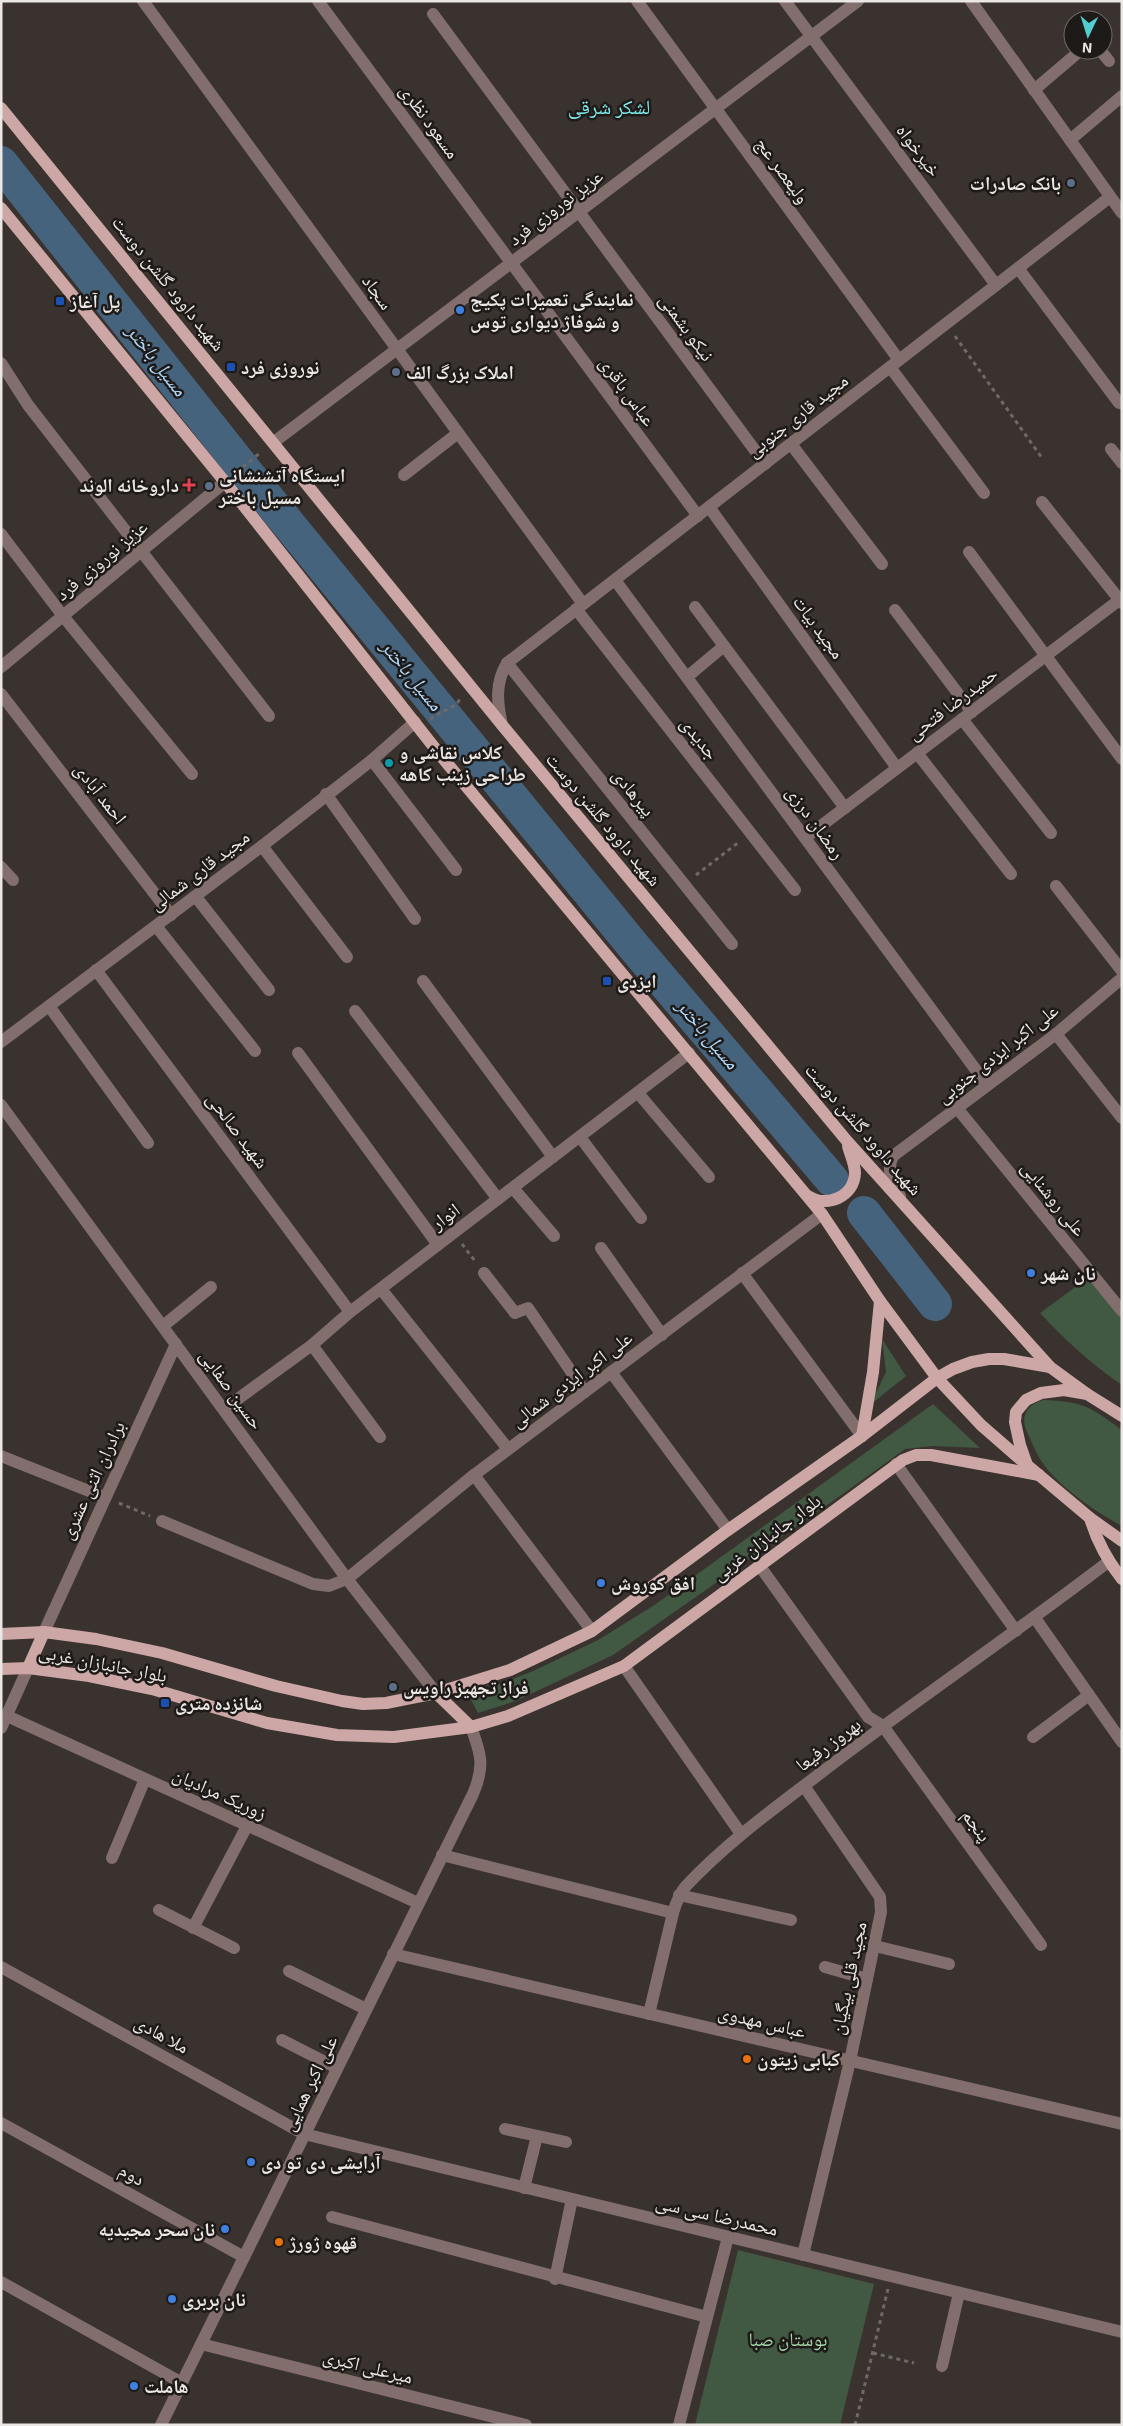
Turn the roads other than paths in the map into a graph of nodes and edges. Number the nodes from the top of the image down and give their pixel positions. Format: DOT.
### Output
graph roads {
  1 [pos="143,1"];
  2 [pos="318,1"];
  3 [pos="637,1"];
  4 [pos="786,1"];
  5 [pos="858,1"];
  6 [pos="971,1"];
  7 [pos="433,14"];
  8 [pos="811,37"];
  9 [pos="1068,60"];
  10 [pos="1034,90"];
  11 [pos="1122,96"];
  12 [pos="1,108"];
  13 [pos="716,109"];
  14 [pos="1070,140"];
  15 [pos="1110,197"];
  16 [pos="1,208"];
  17 [pos="579,212"];
  18 [pos="1122,213"];
  19 [pos="511,263"];
  20 [pos="1018,268"];
  21 [pos="996,285"];
  22 [pos="397,349"];
  23 [pos="1,363"];
  24 [pos="895,364"];
  25 [pos="1119,403"];
  26 [pos="458,433"];
  27 [pos="274,442"];
  28 [pos="791,444"];
  29 [pos="1111,449"];
  30 [pos="1122,463"];
  31 [pos="765,464"];
  32 [pos="404,475"];
  33 [pos="225,482"];
  34 [pos="984,492"];
  35 [pos="1042,502"];
  36 [pos="709,507"];
  37 [pos="698,516"];
  38 [pos="1,534"];
  39 [pos="140,552"];
  40 [pos="969,552"];
  41 [pos="882,564"];
  42 [pos="615,580"];
  43 [pos="1121,600"];
  44 [pos="580,607"];
  45 [pos="695,607"];
  46 [pos="895,610"];
  47 [pos="63,616"];
  48 [pos="724,646"];
  49 [pos="1045,656"];
  50 [pos="507,663"];
  51 [pos="1,667"];
  52 [pos="687,677"];
  53 [pos="1,694"];
  54 [pos="967,715"];
  55 [pos="268,716"];
  56 [pos="415,722"];
  57 [pos="502,725"];
  58 [pos="918,753"];
  59 [pos="1122,759"];
  60 [pos="372,760"];
  61 [pos="897,768"];
  62 [pos="192,774"];
  63 [pos="326,794"];
  64 [pos="845,808"];
  65 [pos="1051,833"];
  66 [pos="805,838"];
  67 [pos="262,846"];
  68 [pos="1,867"];
  69 [pos="456,870"];
  70 [pos="1012,874"];
  71 [pos="13,880"];
  72 [pos="1056,886"];
  73 [pos="795,890"];
  74 [pos="196,896"];
  75 [pos="171,915"];
  76 [pos="415,919"];
  77 [pos="156,926"];
  78 [pos="732,944"];
  79 [pos="348,957"];
  80 [pos="96,970"];
  81 [pos="1122,971"];
  82 [pos="1122,978"];
  83 [pos="423,981"];
  84 [pos="269,990"];
  85 [pos="49,1006"];
  86 [pos="355,1011"];
  87 [pos="1056,1034"];
  88 [pos="1,1042"];
  89 [pos="255,1051"];
  90 [pos="298,1053"];
  91 [pos="690,1053"];
  92 [pos="987,1086"];
  93 [pos="638,1093"];
  94 [pos="1,1105"];
  95 [pos="957,1108"];
  96 [pos="1122,1118"];
  97 [pos="580,1137"];
  98 [pos="847,1142"];
  99 [pos="148,1143"];
  100 [pos="553,1158"];
  101 [pos="709,1177"];
  102 [pos="513,1188"];
  103 [pos="802,1191"];
  104 [pos="498,1199"];
  105 [pos="912,1212"];
  106 [pos="822,1214"];
  107 [pos="642,1218"];
  108 [pos="554,1236"];
  109 [pos="438,1246"];
  110 [pos="601,1248"];
  111 [pos="484,1273"];
  112 [pos="742,1273"];
  113 [pos="211,1287"];
  114 [pos="381,1289"];
  115 [pos="880,1301"];
  116 [pos="1122,1311"];
  117 [pos="350,1312"];
  118 [pos="163,1326"];
  119 [pos="662,1336"];
  120 [pos="176,1344"];
  121 [pos="312,1345"];
  122 [pos="1050,1367"];
  123 [pos="611,1372"];
  124 [pos="938,1378"];
  125 [pos="585,1392"];
  126 [pos="1087,1394"];
  127 [pos="224,1409"];
  128 [pos="1120,1414"];
  129 [pos="862,1436"];
  130 [pos="380,1437"];
  131 [pos="508,1450"];
  132 [pos="1,1456"];
  133 [pos="896,1464"];
  134 [pos="1027,1465"];
  135 [pos="474,1475"];
  136 [pos="1039,1475"];
  137 [pos="104,1497"];
  138 [pos="1090,1518"];
  139 [pos="162,1521"];
  140 [pos="728,1530"];
  141 [pos="1122,1541"];
  142 [pos="1108,1562"];
  143 [pos="759,1565"];
  144 [pos="347,1579"];
  145 [pos="1122,1579"];
  146 [pos="1035,1618"];
  147 [pos="592,1631"];
  148 [pos="1016,1631"];
  149 [pos="44,1632"];
  150 [pos="1,1634"];
  151 [pos="624,1666"];
  152 [pos="28,1668"];
  153 [pos="1,1669"];
  154 [pos="436,1693"];
  155 [pos="1089,1695"];
  156 [pos="4,1722"];
  157 [pos="471,1726"];
  158 [pos="883,1726"];
  159 [pos="1032,1737"];
  160 [pos="1122,1742"];
  161 [pos="145,1779"];
  162 [pos="804,1786"];
  163 [pos="247,1826"];
  164 [pos="742,1834"];
  165 [pos="442,1855"];
  166 [pos="112,1858"];
  167 [pos="680,1895"];
  168 [pos="418,1903"];
  169 [pos="159,1910"];
  170 [pos="673,1913"];
  171 [pos="791,1920"];
  172 [pos="193,1928"];
  173 [pos="1041,1945"];
  174 [pos="875,1946"];
  175 [pos="234,1948"];
  176 [pos="393,1954"];
  177 [pos="949,1964"];
  178 [pos="1,1967"];
  179 [pos="825,1967"];
  180 [pos="289,1971"];
  181 [pos="867,1979"];
  182 [pos="366,2009"];
  183 [pos="649,2014"];
  184 [pos="282,2040"];
  185 [pos="850,2061"];
  186 [pos="337,2068"];
  187 [pos="1,2123"];
  188 [pos="1122,2124"];
  189 [pos="505,2129"];
  190 [pos="304,2134"];
  191 [pos="536,2136"];
  192 [pos="566,2142"];
  193 [pos="524,2188"];
  194 [pos="572,2199"];
  195 [pos="332,2217"];
  196 [pos="728,2237"];
  197 [pos="803,2255"];
  198 [pos="244,2257"];
  199 [pos="555,2278"];
  200 [pos="1,2282"];
  201 [pos="959,2293"];
  202 [pos="707,2318"];
  203 [pos="1122,2332"];
  204 [pos="201,2344"];
  205 [pos="942,2366"];
  206 [pos="182,2384"];
  207 [pos="161,2425"];
  208 [pos="526,2425"];
  209 [pos="679,2425"];
  1 -- 22 [label="street, سجاد"];
  2 -- 19 [label="street, مسعود نظری"];
  3 -- 13 [label="street, ولیعصر عج"];
  4 -- 8 [label="street, خیرخواه"];
  5 -- 8 [label="street, عزیز نوروزی فرد"];
  6 -- 10 [label="street"];
  7 -- 17 [label="street, نیکو بشمنی"];
  8 -- 13 [label="street, عزیز نوروزی فرد"];
  8 -- 21 [label="street, خیرخواه"];
  9 -- 10 [label="street"];
  10 -- 14 [label="street"];
  11 -- 14 [label="street"];
  12 -- 27 [label="main road, شهید داوود گلشن دوست"];
  13 -- 17 [label="street, عزیز نوروزی فرد"];
  13 -- 24 [label="street, ولیعصر عج"];
  14 -- 15 [label="street"];
  15 -- 18 [label="street"];
  15 -- 20 [label="street, مجید قاری جنوبی"];
  16 -- 33 [label="main road"];
  17 -- 19 [label="street, عزیز نوروزی فرد"];
  17 -- 31 [label="street, نیکو بشمنی"];
  19 -- 22 [label="street, عزیز نوروزی فرد"];
  19 -- 37 [label="street, عباس باقری"];
  20 -- 21 [label="street, مجید قاری جنوبی"];
  20 -- 25 [label="street"];
  21 -- 24 [label="street, مجید قاری جنوبی"];
  22 -- 26 [label="street, سجاد"];
  22 -- 27 [label="street, عزیز نوروزی فرد"];
  23 -- 39 [label="street"];
  24 -- 28 [label="street, مجید قاری جنوبی"];
  24 -- 34 [label="street, ولیعصر عج"];
  26 -- 32 [label="street"];
  26 -- 44 [label="street, سجاد"];
  27 -- 57 [label="main road, شهید داوود گلشن دوست"];
  28 -- 31 [label="street, مجید قاری جنوبی"];
  28 -- 41 [label="street"];
  29 -- 30 [label="street"];
  31 -- 36 [label="street, مجید قاری جنوبی"];
  33 -- 39 [label="street, عزیز نوروزی فرد"];
  33 -- 56 [label="main road"];
  35 -- 43 [label="street"];
  36 -- 37 [label="street, مجید قاری جنوبی"];
  36 -- 61 [label="street, مجید بیات"];
  37 -- 42 [label="street, مجید قاری جنوبی"];
  38 -- 47 [label="street"];
  39 -- 47 [label="street, عزیز نوروزی فرد"];
  39 -- 55 [label="street"];
  40 -- 49 [label="street"];
  42 -- 44 [label="street, مجید قاری جنوبی"];
  42 -- 52 [label="street, رمضان درزی"];
  43 -- 49 [label="street, حمیدرضا فتحی"];
  44 -- 50 [label="street, مجید قاری جنوبی"];
  44 -- 73 [label="street, جدیدی"];
  45 -- 48 [label="street"];
  46 -- 54 [label="street"];
  47 -- 51 [label="street, عزیز نوروزی فرد"];
  47 -- 62 [label="street"];
  48 -- 52 [label="street"];
  48 -- 64 [label="street"];
  49 -- 54 [label="street, حمیدرضا فتحی"];
  49 -- 59 [label="street"];
  50 -- 57 [label="street"];
  50 -- 78 [label="street, پیرهادی"];
  52 -- 66 [label="street, رمضان درزی"];
  53 -- 75 [label="street, احمد آبادی"];
  54 -- 58 [label="street, حمیدرضا فتحی"];
  54 -- 65 [label="street"];
  56 -- 60 [label="street, مجید قاری شمالی"];
  56 -- 91 [label="main road"];
  57 -- 98 [label="main road, شهید داوود گلشن دوست"];
  58 -- 61 [label="street, حمیدرضا فتحی"];
  58 -- 70 [label="street"];
  60 -- 63 [label="street, مجید قاری شمالی"];
  60 -- 69 [label="street"];
  61 -- 64 [label="street, حمیدرضا فتحی"];
  63 -- 67 [label="street, مجید قاری شمالی"];
  63 -- 76 [label="street"];
  64 -- 66 [label="street, حمیدرضا فتحی"];
  66 -- 92 [label="street, رمضان درزی"];
  67 -- 74 [label="street, مجید قاری شمالی"];
  67 -- 79 [label="street"];
  68 -- 71 [label="street"];
  72 -- 81 [label="street"];
  74 -- 75 [label="street, مجید قاری شمالی"];
  74 -- 84 [label="street"];
  75 -- 77 [label="street, مجید قاری شمالی"];
  77 -- 80 [label="street, مجید قاری شمالی"];
  77 -- 89 [label="street"];
  80 -- 85 [label="street, مجید قاری شمالی"];
  80 -- 117 [label="street, شهید صالحی"];
  82 -- 87 [label="street, علی اکبر ایزدی جنوبی"];
  83 -- 100 [label="street"];
  85 -- 88 [label="street, مجید قاری شمالی"];
  85 -- 99 [label="street"];
  86 -- 104 [label="street"];
  87 -- 92 [label="street, علی اکبر ایزدی جنوبی"];
  87 -- 96 [label="street"];
  90 -- 109 [label="street"];
  91 -- 93 [label="street, انوار"];
  91 -- 103 [label="main road"];
  92 -- 95 [label="street, علی اکبر ایزدی جنوبی"];
  93 -- 97 [label="street, انوار"];
  93 -- 101 [label="street"];
  94 -- 118 [label="street, حسین صفایی"];
  95 -- 105 [label="street, علی اکبر ایزدی جنوبی"];
  95 -- 116 [label="street, علی روشنایی"];
  97 -- 100 [label="street, انوار"];
  97 -- 107 [label="street"];
  98 -- 103 [label="main road"];
  98 -- 105 [label="main road, شهید داوود گلشن دوست"];
  100 -- 102 [label="street, انوار"];
  102 -- 104 [label="street, انوار"];
  102 -- 108 [label="street"];
  103 -- 106 [label="main road"];
  104 -- 109 [label="street, انوار"];
  105 -- 122 [label="main road, شهید داوود گلشن دوست"];
  106 -- 112 [label="street, علی اکبر ایزدی شمالی"];
  106 -- 115 [label="main road"];
  109 -- 114 [label="street, انوار"];
  110 -- 119 [label="street"];
  111 -- 125 [label="street"];
  112 -- 119 [label="street, علی اکبر ایزدی شمالی"];
  112 -- 129 [label="street"];
  113 -- 118 [label="street"];
  114 -- 117 [label="street, انوار"];
  114 -- 131 [label="street"];
  115 -- 124 [label="main road"];
  115 -- 129 [label="main road"];
  117 -- 121 [label="street, انوار"];
  118 -- 120 [label="street, حسین صفایی"];
  119 -- 123 [label="street, علی اکبر ایزدی شمالی"];
  120 -- 127 [label="street, حسین صفایی"];
  120 -- 137 [label="street, برادران اثنی عشری"];
  121 -- 127 [label="street, انوار"];
  121 -- 130 [label="street"];
  122 -- 124 [label="main road, بلوار جانبازان غربی"];
  122 -- 126 [label="main road, شهید داوود گلشن دوست"];
  123 -- 125 [label="street, علی اکبر ایزدی شمالی"];
  123 -- 140 [label="street"];
  124 -- 129 [label="main road, بلوار جانبازان غربی"];
  124 -- 134 [label="main road"];
  125 -- 131 [label="street, علی اکبر ایزدی شمالی"];
  126 -- 128 [label="main road, شهید داوود گلشن دوست"];
  126 -- 134 [label="main road"];
  127 -- 144 [label="street, حسین صفایی"];
  129 -- 140 [label="main road, بلوار جانبازان غربی"];
  131 -- 135 [label="street, علی اکبر ایزدی شمالی"];
  132 -- 137 [label="street"];
  133 -- 136 [label="main road, بلوار جانبازان غربی"];
  133 -- 143 [label="main road, بلوار جانبازان غربی"];
  133 -- 148 [label="street"];
  134 -- 136 [label="main road"];
  135 -- 144 [label="street, علی اکبر ایزدی شمالی"];
  135 -- 147 [label="street"];
  136 -- 138 [label="main road"];
  137 -- 149 [label="street, برادران اثنی عشری"];
  138 -- 141 [label="main road"];
  138 -- 142 [label="main road"];
  139 -- 144 [label="street"];
  140 -- 147 [label="main road, بلوار جانبازان غربی"];
  142 -- 145 [label="main road"];
  142 -- 146 [label="street, بهروز رفیعا"];
  143 -- 151 [label="main road, بلوار جانبازان غربی"];
  143 -- 158 [label="street, پنجم"];
  144 -- 154 [label="street, حسین صفایی"];
  146 -- 148 [label="street, بهروز رفیعا"];
  146 -- 155 [label="street"];
  147 -- 154 [label="main road, بلوار جانبازان غربی"];
  148 -- 158 [label="street, بهروز رفیعا"];
  149 -- 150 [label="main road, بلوار جانبازان غربی"];
  149 -- 152 [label="main road"];
  149 -- 154 [label="main road, بلوار جانبازان غربی"];
  151 -- 157 [label="main road, بلوار جانبازان غربی"];
  151 -- 164 [label="street"];
  152 -- 153 [label="main road, بلوار جانبازان غربی"];
  152 -- 156 [label="street"];
  152 -- 157 [label="main road, بلوار جانبازان غربی"];
  154 -- 157 [label="main road"];
  155 -- 159 [label="street"];
  155 -- 160 [label="street"];
  156 -- 161 [label="street, زوریک مرادیان"];
  157 -- 165 [label="street, علی اکبر همایی"];
  158 -- 162 [label="street, بهروز رفیعا"];
  158 -- 173 [label="street, پنجم"];
  161 -- 163 [label="street, زوریک مرادیان"];
  161 -- 166 [label="street"];
  162 -- 164 [label="street, بهروز رفیعا"];
  162 -- 174 [label="street, مجید قلی بیگیان"];
  163 -- 168 [label="street, زوریک مرادیان"];
  163 -- 172 [label="street"];
  164 -- 167 [label="street, بهروز رفیعا"];
  165 -- 168 [label="street, علی اکبر همایی"];
  165 -- 170 [label="street"];
  167 -- 170 [label="street, بهروز رفیعا"];
  167 -- 171 [label="street"];
  168 -- 176 [label="street, علی اکبر همایی"];
  169 -- 172 [label="street"];
  170 -- 183 [label="street, بهروز رفیعا"];
  172 -- 175 [label="street"];
  174 -- 177 [label="street"];
  174 -- 181 [label="street, مجید قلی بیگیان"];
  176 -- 182 [label="street, علی اکبر همایی"];
  176 -- 183 [label="street, عباس مهدوی"];
  178 -- 190 [label="street, ملا هادی"];
  179 -- 181 [label="street"];
  180 -- 182 [label="street"];
  181 -- 185 [label="street, مجید قلی بیگیان"];
  182 -- 186 [label="street, علی اکبر همایی"];
  183 -- 185 [label="street, عباس مهدوی"];
  184 -- 186 [label="street"];
  185 -- 188 [label="street, عباس مهدوی"];
  185 -- 197 [label="street, مجید قلی بیگیان"];
  186 -- 190 [label="street, علی اکبر همایی"];
  187 -- 198 [label="street, دوم"];
  189 -- 191 [label="street"];
  190 -- 193 [label="street, محمدرضا سی سی"];
  190 -- 198 [label="street, علی اکبر همایی"];
  191 -- 192 [label="street"];
  191 -- 193 [label="street"];
  193 -- 194 [label="street, محمدرضا سی سی"];
  194 -- 196 [label="street, محمدرضا سی سی"];
  194 -- 199 [label="street"];
  195 -- 199 [label="street"];
  196 -- 197 [label="street, محمدرضا سی سی"];
  196 -- 202 [label="street"];
  197 -- 201 [label="street, محمدرضا سی سی"];
  198 -- 204 [label="street, علی اکبر همایی"];
  199 -- 202 [label="street"];
  200 -- 206 [label="street"];
  201 -- 203 [label="street, محمدرضا سی سی"];
  201 -- 205 [label="street"];
  202 -- 209 [label="street"];
  204 -- 206 [label="street, علی اکبر همایی"];
  204 -- 208 [label="street, میرعلی اکبری"];
  206 -- 207 [label="street, علی اکبر همایی"];
}
